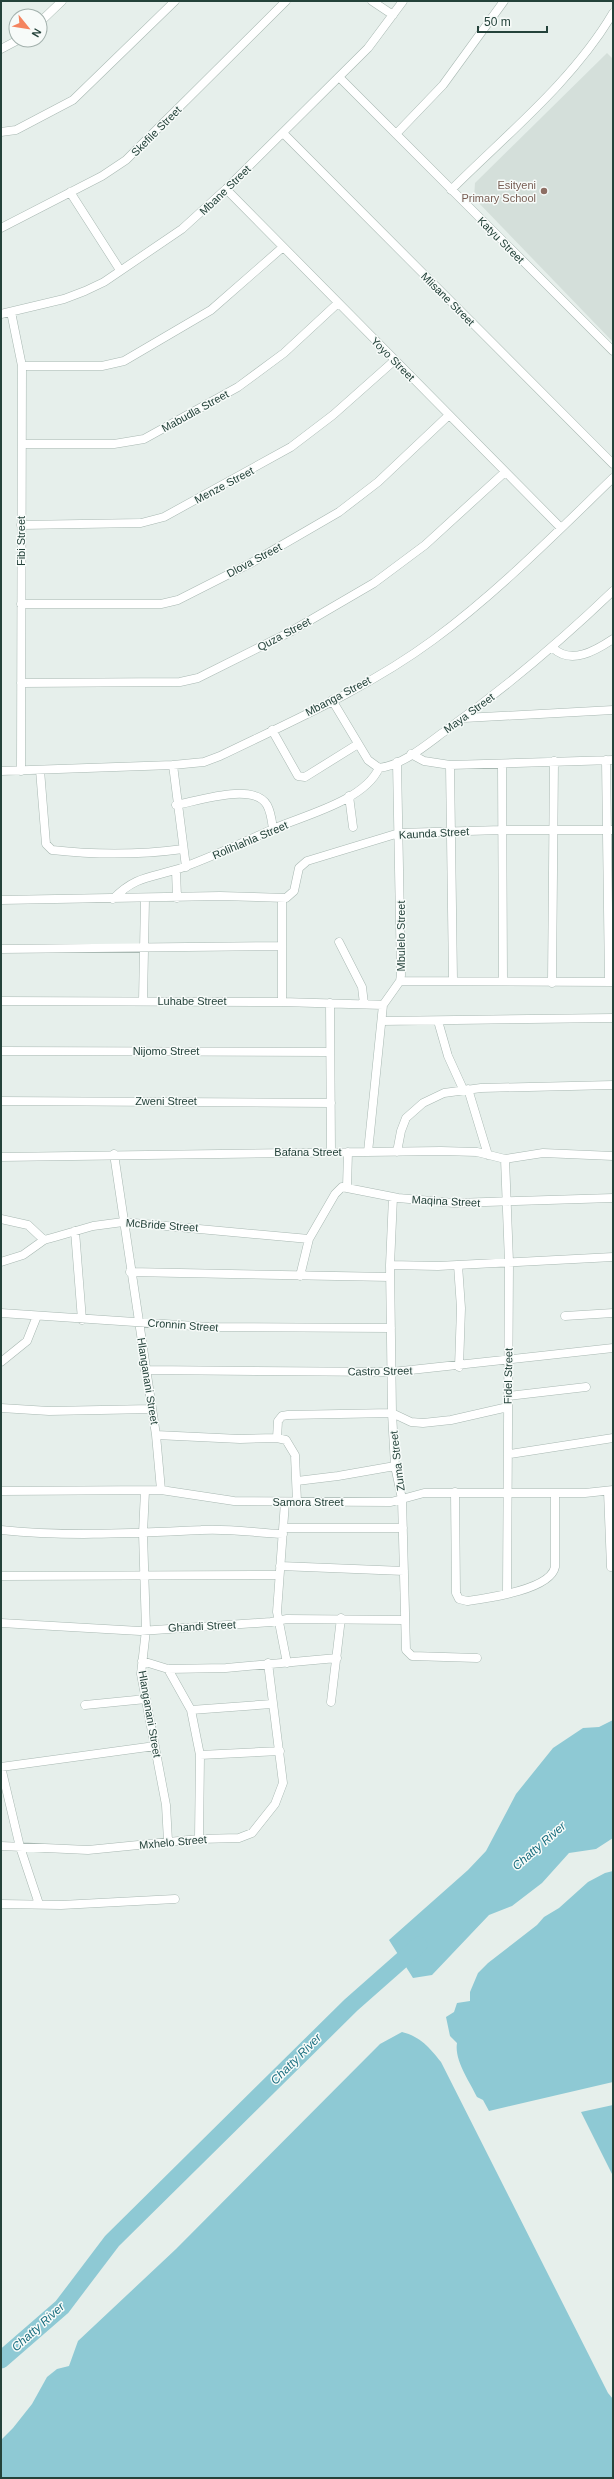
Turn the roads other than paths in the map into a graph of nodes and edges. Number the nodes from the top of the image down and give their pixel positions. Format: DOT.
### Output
graph roads {
  1 [pos="62,1"];
  2 [pos="174,1"];
  3 [pos="286,1"];
  4 [pos="372,1"];
  5 [pos="403,1"];
  6 [pos="504,1"];
  7 [pos="48,14"];
  8 [pos="393,16"];
  9 [pos="612,17"];
  10 [pos="339,77"];
  11 [pos="1,132"];
  12 [pos="283,133"];
  13 [pos="396,134"];
  14 [pos="226,189"];
  15 [pos="451,190"];
  16 [pos="70,192"];
  17 [pos="1,228"];
  18 [pos="283,247"];
  19 [pos="120,270"];
  20 [pos="338,303"];
  21 [pos="11,312"];
  22 [pos="1,314"];
  23 [pos="613,351"];
  24 [pos="395,360"];
  25 [pos="22,366"];
  26 [pos="449,416"];
  27 [pos="22,444"];
  28 [pos="613,464"];
  29 [pos="504,472"];
  30 [pos="613,478"];
  31 [pos="21,525"];
  32 [pos="561,528"];
  33 [pos="613,591"];
  34 [pos="21,604"];
  35 [pos="613,639"];
  36 [pos="553,648"];
  37 [pos="20,683"];
  38 [pos="332,700"];
  39 [pos="613,710"];
  40 [pos="463,718"];
  41 [pos="272,730"];
  42 [pos="358,744"];
  43 [pos="411,754"];
  44 [pos="610,760"];
  45 [pos="554,761"];
  46 [pos="397,762"];
  47 [pos="502,764"];
  48 [pos="173,765"];
  49 [pos="450,765"];
  50 [pos="379,768"];
  51 [pos="40,770"];
  52 [pos="1,771"];
  53 [pos="22,771"];
  54 [pos="348,796"];
  55 [pos="176,805"];
  56 [pos="352,827"];
  57 [pos="273,829"];
  58 [pos="502,830"];
  59 [pos="610,830"];
  60 [pos="452,831"];
  61 [pos="554,831"];
  62 [pos="399,833"];
  63 [pos="183,849"];
  64 [pos="186,867"];
  65 [pos="176,870"];
  66 [pos="177,898"];
  67 [pos="282,898"];
  68 [pos="114,899"];
  69 [pos="145,899"];
  70 [pos="1,900"];
  71 [pos="339,942"];
  72 [pos="282,946"];
  73 [pos="1,949"];
  74 [pos="145,949"];
  75 [pos="453,980"];
  76 [pos="400,981"];
  77 [pos="503,981"];
  78 [pos="611,982"];
  79 [pos="552,983"];
  80 [pos="1,1001"];
  81 [pos="144,1001"];
  82 [pos="282,1002"];
  83 [pos="330,1003"];
  84 [pos="364,1004"];
  85 [pos="383,1005"];
  86 [pos="613,1018"];
  87 [pos="382,1021"];
  88 [pos="438,1021"];
  89 [pos="1,1051"];
  90 [pos="330,1052"];
  91 [pos="613,1085"];
  92 [pos="466,1089"];
  93 [pos="1,1100"];
  94 [pos="331,1103"];
  95 [pos="331,1152"];
  96 [pos="348,1152"];
  97 [pos="368,1152"];
  98 [pos="397,1152"];
  99 [pos="114,1154"];
  100 [pos="488,1155"];
  101 [pos="613,1156"];
  102 [pos="1,1157"];
  103 [pos="505,1159"];
  104 [pos="347,1187"];
  105 [pos="393,1197"];
  106 [pos="613,1198"];
  107 [pos="507,1202"];
  108 [pos="1,1219"];
  109 [pos="123,1222"];
  110 [pos="75,1231"];
  111 [pos="309,1239"];
  112 [pos="44,1240"];
  113 [pos="613,1257"];
  114 [pos="1,1262"];
  115 [pos="509,1262"];
  116 [pos="390,1265"];
  117 [pos="458,1265"];
  118 [pos="130,1272"];
  119 [pos="300,1276"];
  120 [pos="390,1277"];
  121 [pos="1,1313"];
  122 [pos="613,1313"];
  123 [pos="37,1316"];
  124 [pos="565,1316"];
  125 [pos="82,1320"];
  126 [pos="139,1321"];
  127 [pos="391,1328"];
  128 [pos="613,1348"];
  129 [pos="509,1361"];
  130 [pos="1,1362"];
  131 [pos="459,1367"];
  132 [pos="146,1370"];
  133 [pos="392,1372"];
  134 [pos="586,1387"];
  135 [pos="508,1396"];
  136 [pos="508,1407"];
  137 [pos="1,1408"];
  138 [pos="152,1409"];
  139 [pos="392,1413"];
  140 [pos="156,1435"];
  141 [pos="277,1438"];
  142 [pos="613,1438"];
  143 [pos="510,1454"];
  144 [pos="395,1466"];
  145 [pos="297,1481"];
  146 [pos="161,1490"];
  147 [pos="610,1490"];
  148 [pos="1,1491"];
  149 [pos="145,1491"];
  150 [pos="455,1492"];
  151 [pos="508,1493"];
  152 [pos="555,1494"];
  153 [pos="402,1499"];
  154 [pos="285,1502"];
  155 [pos="297,1502"];
  156 [pos="403,1528"];
  157 [pos="1,1530"];
  158 [pos="283,1531"];
  159 [pos="143,1533"];
  160 [pos="280,1566"];
  161 [pos="611,1567"];
  162 [pos="404,1571"];
  163 [pos="279,1575"];
  164 [pos="1,1576"];
  165 [pos="145,1576"];
  166 [pos="507,1593"];
  167 [pos="341,1618"];
  168 [pos="278,1620"];
  169 [pos="404,1620"];
  170 [pos="1,1623"];
  171 [pos="146,1630"];
  172 [pos="337,1658"];
  173 [pos="477,1658"];
  174 [pos="142,1661"];
  175 [pos="268,1663"];
  176 [pos="287,1663"];
  177 [pos="168,1669"];
  178 [pos="146,1699"];
  179 [pos="332,1702"];
  180 [pos="272,1704"];
  181 [pos="85,1705"];
  182 [pos="191,1710"];
  183 [pos="155,1746"];
  184 [pos="280,1751"];
  185 [pos="200,1755"];
  186 [pos="1,1767"];
  187 [pos="199,1839"];
  188 [pos="168,1841"];
  189 [pos="1,1846"];
  190 [pos="20,1847"];
  191 [pos="175,1898"];
  192 [pos="1,1904"];
  193 [pos="39,1904"];
  1 -- 7 [label="street"];
  2 -- 11 [label="street"];
  3 -- 16 [label="street, Skefile Street"];
  4 -- 8 [label="street"];
  5 -- 8 [label="street, Mbane Street"];
  6 -- 13 [label="street"];
  8 -- 10 [label="street, Mbane Street"];
  9 -- 15 [label="street"];
  10 -- 12 [label="street, Mbane Street"];
  10 -- 13 [label="street, Katyu Street"];
  12 -- 14 [label="street, Mbane Street"];
  12 -- 28 [label="street, Mlisane Street"];
  13 -- 15 [label="street, Katyu Street"];
  14 -- 18 [label="street, Yoyo Street"];
  14 -- 19 [label="street, Mbane Street"];
  15 -- 23 [label="street, Katyu Street"];
  16 -- 17 [label="street, Skefile Street"];
  16 -- 19 [label="street"];
  18 -- 20 [label="street, Yoyo Street"];
  18 -- 25 [label="street"];
  19 -- 21 [label="street, Mbane Street"];
  20 -- 24 [label="street, Yoyo Street"];
  20 -- 27 [label="street, Mabudla Street"];
  21 -- 22 [label="street, Mbane Street"];
  21 -- 25 [label="street, Fibi Street"];
  24 -- 26 [label="street, Yoyo Street"];
  24 -- 31 [label="street, Menze Street"];
  25 -- 27 [label="street, Fibi Street"];
  26 -- 29 [label="street, Yoyo Street"];
  26 -- 34 [label="street, Dlova Street"];
  27 -- 31 [label="street, Fibi Street"];
  29 -- 32 [label="street, Yoyo Street"];
  29 -- 37 [label="street, Quza Street"];
  30 -- 32 [label="street, Mbanga Street"];
  31 -- 34 [label="street, Fibi Street"];
  32 -- 38 [label="street, Mbanga Street"];
  33 -- 36 [label="street, Maya Street"];
  34 -- 37 [label="street, Fibi Street"];
  35 -- 36 [label="street"];
  36 -- 40 [label="street, Maya Street"];
  37 -- 53 [label="street, Fibi Street"];
  38 -- 41 [label="street, Mbanga Street"];
  38 -- 42 [label="street"];
  39 -- 40 [label="street"];
  40 -- 43 [label="street, Maya Street"];
  41 -- 42 [label="street"];
  41 -- 48 [label="street, Mbanga Street"];
  42 -- 50 [label="street"];
  43 -- 46 [label="street, Maya Street"];
  43 -- 49 [label="street"];
  44 -- 45 [label="street"];
  44 -- 59 [label="street"];
  45 -- 47 [label="street"];
  45 -- 61 [label="street"];
  46 -- 50 [label="street, Maya Street"];
  46 -- 62 [label="street, Mbulelo Street"];
  47 -- 49 [label="street"];
  47 -- 58 [label="street"];
  48 -- 51 [label="street, Mbanga Street"];
  48 -- 55 [label="street"];
  49 -- 60 [label="street"];
  50 -- 54 [label="street, Rolihlahla Street"];
  51 -- 53 [label="street, Mbanga Street"];
  51 -- 63 [label="street"];
  52 -- 53 [label="street, Mbanga Street"];
  54 -- 56 [label="street"];
  54 -- 57 [label="street, Rolihlahla Street"];
  55 -- 57 [label="street"];
  55 -- 63 [label="street"];
  57 -- 64 [label="street, Rolihlahla Street"];
  58 -- 60 [label="street, Kaunda Street"];
  58 -- 61 [label="street, Kaunda Street"];
  58 -- 77 [label="street"];
  59 -- 61 [label="street, Kaunda Street"];
  59 -- 78 [label="street"];
  60 -- 62 [label="street, Kaunda Street"];
  60 -- 75 [label="street"];
  61 -- 79 [label="street"];
  62 -- 67 [label="street, Kaunda Street"];
  62 -- 76 [label="street, Mbulelo Street"];
  63 -- 64 [label="street"];
  64 -- 65 [label="street, Rolihlahla Street"];
  65 -- 66 [label="street"];
  65 -- 68 [label="street, Rolihlahla Street"];
  66 -- 67 [label="street"];
  66 -- 69 [label="street"];
  67 -- 72 [label="street"];
  68 -- 69 [label="street"];
  68 -- 70 [label="street"];
  69 -- 74 [label="street"];
  71 -- 84 [label="street"];
  72 -- 74 [label="street"];
  72 -- 82 [label="street"];
  73 -- 74 [label="street"];
  74 -- 81 [label="street"];
  75 -- 76 [label="street"];
  75 -- 77 [label="street"];
  76 -- 85 [label="street, Mbulelo Street"];
  77 -- 79 [label="street"];
  78 -- 79 [label="street"];
  80 -- 81 [label="street, Luhabe Street"];
  81 -- 82 [label="street, Luhabe Street"];
  82 -- 83 [label="street, Luhabe Street"];
  83 -- 84 [label="street, Luhabe Street"];
  83 -- 90 [label="street"];
  84 -- 85 [label="street, Luhabe Street"];
  85 -- 87 [label="street"];
  86 -- 88 [label="street"];
  87 -- 88 [label="street"];
  87 -- 97 [label="street"];
  88 -- 92 [label="street"];
  89 -- 90 [label="street, Nijomo Street"];
  90 -- 94 [label="street"];
  91 -- 92 [label="street"];
  92 -- 98 [label="street"];
  92 -- 100 [label="street"];
  93 -- 94 [label="street, Zweni Street"];
  94 -- 95 [label="street"];
  95 -- 96 [label="street, Bafana Street"];
  95 -- 99 [label="street, Bafana Street"];
  96 -- 97 [label="street, Bafana Street"];
  96 -- 104 [label="street"];
  97 -- 98 [label="street, Bafana Street"];
  98 -- 100 [label="street, Bafana Street"];
  99 -- 102 [label="street, Bafana Street"];
  99 -- 109 [label="street, Hlanganani Street"];
  100 -- 103 [label="street, Bafana Street"];
  101 -- 103 [label="street, Bafana Street"];
  103 -- 107 [label="street, Fidel Street"];
  104 -- 105 [label="street, Maqina Street"];
  104 -- 111 [label="street"];
  105 -- 107 [label="street, Maqina Street"];
  105 -- 116 [label="street, Zuma Street"];
  106 -- 107 [label="street, Maqina Street"];
  107 -- 115 [label="street, Fidel Street"];
  108 -- 112 [label="street"];
  109 -- 110 [label="street, McBride Street"];
  109 -- 111 [label="street, McBride Street"];
  109 -- 118 [label="street, Hlanganani Street"];
  110 -- 112 [label="street, McBride Street"];
  110 -- 125 [label="street"];
  111 -- 119 [label="street"];
  112 -- 114 [label="street, McBride Street"];
  113 -- 115 [label="street"];
  115 -- 117 [label="street"];
  115 -- 129 [label="street, Fidel Street"];
  116 -- 117 [label="street"];
  116 -- 120 [label="street, Zuma Street"];
  117 -- 131 [label="street"];
  118 -- 119 [label="street"];
  118 -- 126 [label="street, Hlanganani Street"];
  119 -- 120 [label="street"];
  120 -- 127 [label="street, Zuma Street"];
  121 -- 123 [label="street, Cronnin Street"];
  122 -- 124 [label="street"];
  123 -- 125 [label="street, Cronnin Street"];
  123 -- 130 [label="street"];
  125 -- 126 [label="street, Cronnin Street"];
  126 -- 127 [label="street, Cronnin Street"];
  126 -- 132 [label="street, Hlanganani Street"];
  127 -- 133 [label="street, Zuma Street"];
  128 -- 129 [label="street, Castro Street"];
  129 -- 131 [label="street, Castro Street"];
  129 -- 135 [label="street, Fidel Street"];
  131 -- 133 [label="street, Castro Street"];
  132 -- 133 [label="street, Castro Street"];
  132 -- 138 [label="street, Hlanganani Street"];
  133 -- 139 [label="street, Zuma Street"];
  134 -- 135 [label="street"];
  135 -- 136 [label="street, Fidel Street"];
  136 -- 139 [label="street"];
  136 -- 143 [label="street, Fidel Street"];
  137 -- 138 [label="street"];
  138 -- 140 [label="street, Hlanganani Street"];
  139 -- 141 [label="street"];
  139 -- 144 [label="street, Zuma Street"];
  140 -- 141 [label="street"];
  140 -- 146 [label="street, Hlanganani Street"];
  141 -- 145 [label="street"];
  142 -- 143 [label="street"];
  143 -- 151 [label="street, Fidel Street"];
  144 -- 145 [label="street"];
  144 -- 153 [label="street, Zuma Street"];
  145 -- 155 [label="street"];
  146 -- 149 [label="street, Samora Street"];
  146 -- 154 [label="street, Samora Street"];
  147 -- 152 [label="street, Samora Street"];
  147 -- 161 [label="street"];
  148 -- 149 [label="street, Samora Street"];
  149 -- 159 [label="street, Hlanganani Street"];
  150 -- 151 [label="street, Samora Street"];
  150 -- 153 [label="street, Samora Street"];
  150 -- 166 [label="street"];
  151 -- 152 [label="street, Samora Street"];
  151 -- 166 [label="street, Fidel Street"];
  152 -- 166 [label="street"];
  153 -- 155 [label="street, Samora Street"];
  153 -- 156 [label="street, Zuma Street"];
  154 -- 155 [label="street, Samora Street"];
  154 -- 158 [label="street"];
  156 -- 158 [label="street"];
  156 -- 162 [label="street, Zuma Street"];
  157 -- 159 [label="street"];
  158 -- 159 [label="street"];
  158 -- 160 [label="street"];
  159 -- 165 [label="street, Hlanganani Street"];
  160 -- 162 [label="street"];
  160 -- 163 [label="street"];
  162 -- 169 [label="street, Zuma Street"];
  163 -- 165 [label="street"];
  163 -- 168 [label="street"];
  164 -- 165 [label="street"];
  165 -- 171 [label="street, Hlanganani Street"];
  167 -- 168 [label="street, Ghandi Street"];
  167 -- 169 [label="street, Ghandi Street"];
  167 -- 172 [label="street"];
  168 -- 171 [label="street, Ghandi Street"];
  168 -- 176 [label="street"];
  169 -- 173 [label="street, Zuma Street"];
  170 -- 171 [label="street, Ghandi Street"];
  171 -- 174 [label="street, Hlanganani Street"];
  172 -- 176 [label="street"];
  172 -- 179 [label="street"];
  174 -- 177 [label="street"];
  174 -- 178 [label="street, Hlanganani Street"];
  175 -- 176 [label="street"];
  175 -- 177 [label="street"];
  175 -- 180 [label="street, Mxhelo Street"];
  177 -- 182 [label="street"];
  178 -- 181 [label="street"];
  178 -- 183 [label="street, Hlanganani Street"];
  180 -- 182 [label="street"];
  180 -- 184 [label="street, Mxhelo Street"];
  182 -- 185 [label="street"];
  183 -- 186 [label="street"];
  183 -- 188 [label="street, Hlanganani Street"];
  184 -- 185 [label="street"];
  184 -- 187 [label="street, Mxhelo Street"];
  185 -- 187 [label="street"];
  186 -- 190 [label="street"];
  187 -- 188 [label="street, Mxhelo Street"];
  188 -- 190 [label="street, Mxhelo Street"];
  189 -- 190 [label="street, Mxhelo Street"];
  190 -- 193 [label="street"];
  191 -- 193 [label="street"];
  192 -- 193 [label="street"];
}
